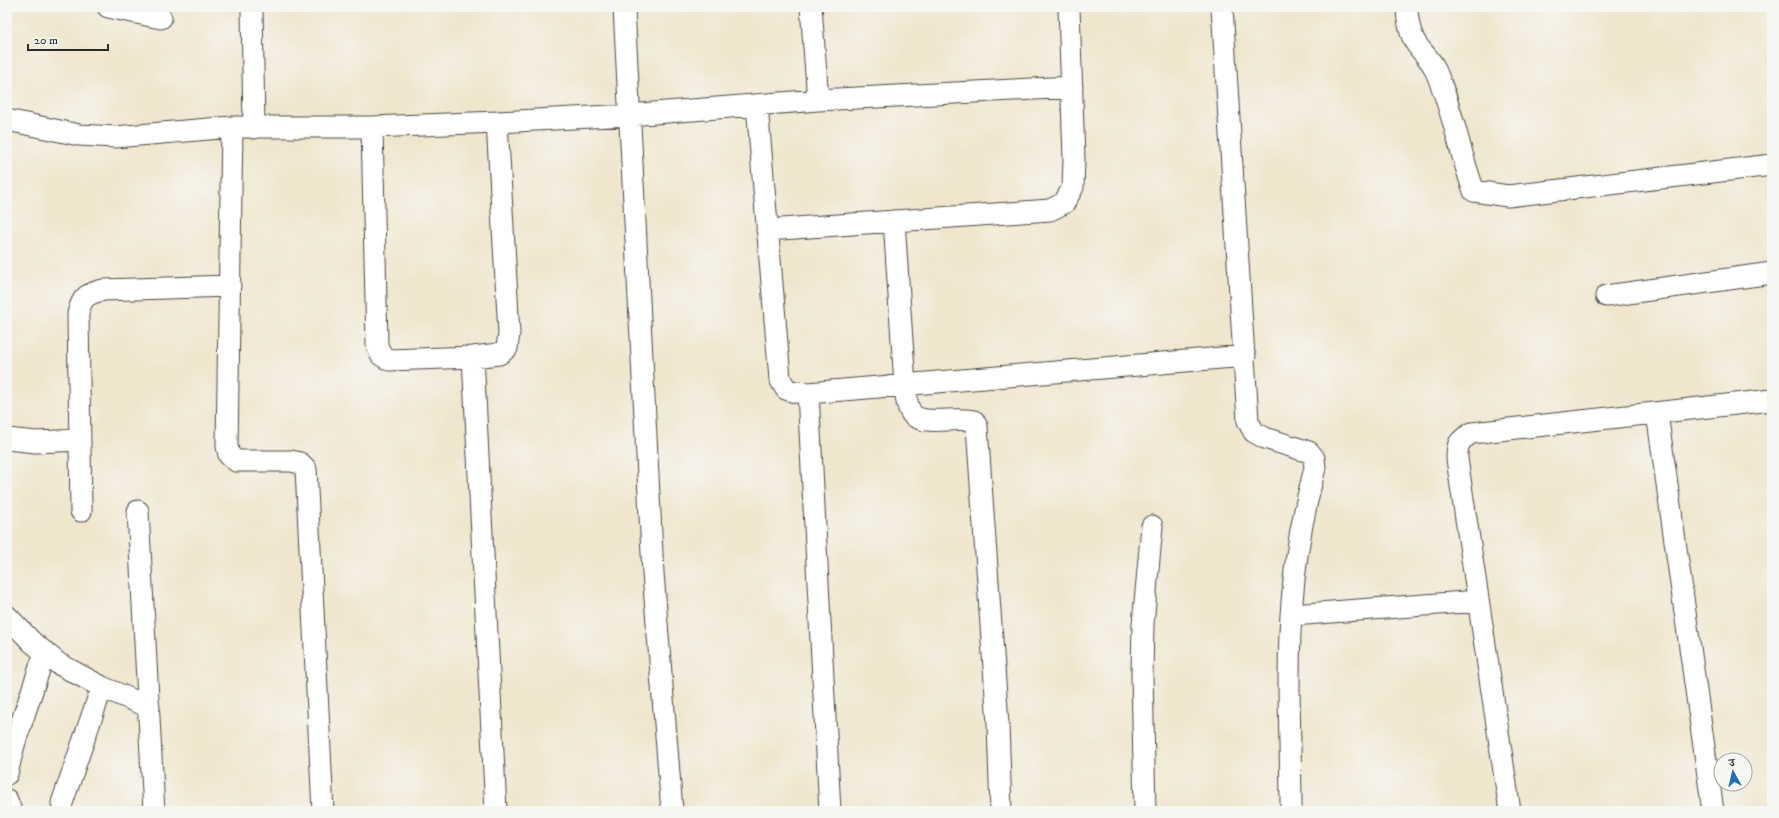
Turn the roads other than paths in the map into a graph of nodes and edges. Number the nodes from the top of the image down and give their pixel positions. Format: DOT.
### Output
graph roads {
  1 [pos="108,7"];
  2 [pos="252,7"];
  3 [pos="624,7"];
  4 [pos="811,7"];
  5 [pos="1069,7"];
  6 [pos="1222,7"];
  7 [pos="1407,7"];
  8 [pos="161,18"];
  9 [pos="1072,87"];
  10 [pos="818,100"];
  11 [pos="757,105"];
  12 [pos="629,115"];
  13 [pos="7,120"];
  14 [pos="497,122"];
  15 [pos="372,127"];
  16 [pos="232,128"];
  17 [pos="254,128"];
  18 [pos="1772,165"];
  19 [pos="894,221"];
  20 [pos="767,230"];
  21 [pos="1772,273"];
  22 [pos="230,286"];
  23 [pos="1606,296"];
  24 [pos="1245,356"];
  25 [pos="473,357"];
  26 [pos="905,385"];
  27 [pos="808,393"];
  28 [pos="1772,400"];
  29 [pos="1657,413"];
  30 [pos="7,438"];
  31 [pos="80,440"];
  32 [pos="138,511"];
  33 [pos="81,512"];
  34 [pos="1152,526"];
  35 [pos="1478,601"];
  36 [pos="1292,615"];
  37 [pos="7,616"];
  38 [pos="45,652"];
  39 [pos="102,687"];
  40 [pos="149,707"];
  41 [pos="7,774"];
  42 [pos="7,800"];
  43 [pos="62,803"];
  44 [pos="12,811"];
  45 [pos="154,811"];
  46 [pos="323,811"];
  47 [pos="496,811"];
  48 [pos="672,811"];
  49 [pos="830,811"];
  50 [pos="1001,811"];
  51 [pos="1145,811"];
  52 [pos="1291,811"];
  53 [pos="1510,811"];
  54 [pos="1713,811"];
  1 -- 8 [label="street"];
  2 -- 17 [label="street"];
  3 -- 12 [label="street"];
  4 -- 10 [label="street"];
  5 -- 9 [label="street"];
  6 -- 24 [label="street"];
  7 -- 18 [label="street"];
  9 -- 10 [label="street"];
  9 -- 19 [label="street"];
  10 -- 11 [label="street"];
  11 -- 12 [label="street"];
  11 -- 20 [label="street"];
  12 -- 14 [label="street"];
  12 -- 48 [label="street"];
  13 -- 16 [label="street"];
  14 -- 15 [label="street"];
  14 -- 25 [label="street"];
  15 -- 17 [label="street"];
  15 -- 25 [label="street"];
  16 -- 17 [label="street"];
  16 -- 22 [label="street"];
  19 -- 20 [label="street"];
  19 -- 26 [label="street"];
  20 -- 27 [label="street"];
  21 -- 23 [label="street"];
  22 -- 31 [label="street"];
  22 -- 46 [label="street"];
  24 -- 26 [label="street"];
  24 -- 36 [label="street"];
  25 -- 47 [label="street"];
  26 -- 27 [label="street"];
  26 -- 50 [label="street"];
  27 -- 49 [label="street"];
  28 -- 29 [label="street"];
  29 -- 35 [label="street"];
  29 -- 54 [label="street"];
  30 -- 31 [label="street"];
  31 -- 33 [label="street"];
  32 -- 40 [label="street"];
  34 -- 51 [label="street"];
  35 -- 36 [label="street"];
  35 -- 53 [label="street"];
  36 -- 52 [label="street"];
  37 -- 38 [label="street"];
  38 -- 39 [label="street"];
  38 -- 41 [label="street"];
  39 -- 40 [label="street"];
  39 -- 43 [label="street"];
  40 -- 45 [label="street"];
  42 -- 44 [label="street"];
}
